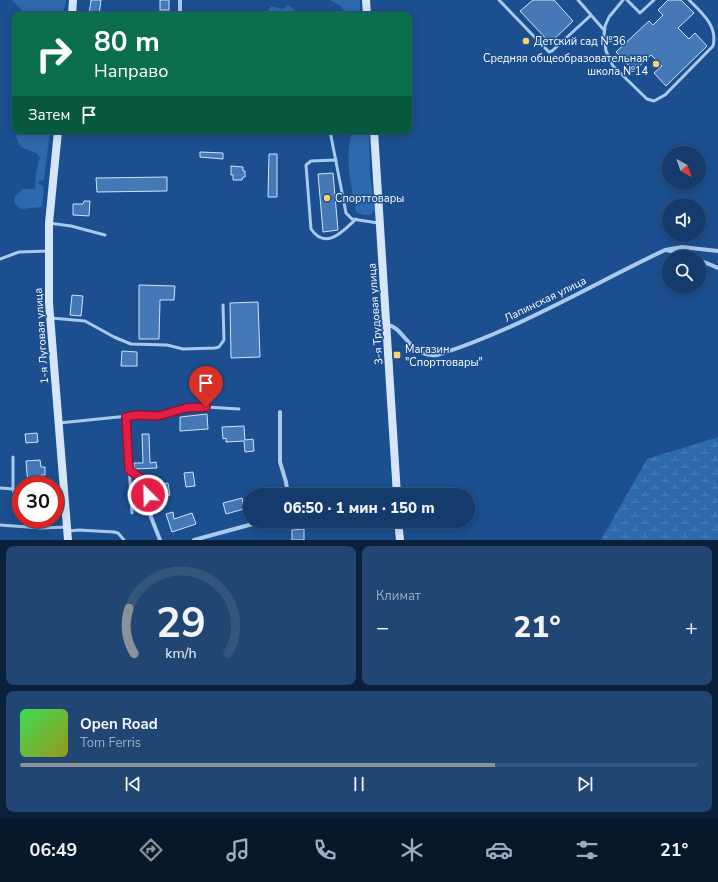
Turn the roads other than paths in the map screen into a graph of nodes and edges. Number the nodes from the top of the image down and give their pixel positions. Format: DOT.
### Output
graph roads {
  1 [pos="74,0"];
  2 [pos="180,0"];
  3 [pos="366,0"];
  4 [pos="499,0"];
  5 [pos="578,0"];
  6 [pos="623,0"];
  7 [pos="627,0"];
  8 [pos="654,0"];
  9 [pos="689,0"];
  10 [pos="72,12"];
  11 [pos="180,12"];
  12 [pos="367,12"];
  13 [pos="590,16"];
  14 [pos="604,30"];
  15 [pos="58,134"];
  16 [pos="331,134"];
  17 [pos="374,134"];
  18 [pos="336,160"];
  19 [pos="356,220"];
  20 [pos="49,223"];
  21 [pos="380,224"];
  22 [pos="105,235"];
  23 [pos="664,250"];
  24 [pos="49,251"];
  25 [pos="662,251"];
  26 [pos="718,251"];
  27 [pos="0,259"];
  28 [pos="706,263"];
  29 [pos="718,268"];
  30 [pos="223,305"];
  31 [pos="50,318"];
  32 [pos="387,325"];
  33 [pos="239,409"];
  34 [pos="280,412"];
  35 [pos="126,417"];
  36 [pos="58,423"];
  37 [pos="13,457"];
  38 [pos="129,470"];
  39 [pos="13,476"];
  40 [pos="146,484"];
  41 [pos="0,488"];
  42 [pos="287,488"];
  43 [pos="397,488"];
  44 [pos="12,489"];
  45 [pos="132,513"];
  46 [pos="0,525"];
  47 [pos="12,526"];
  48 [pos="243,527"];
  49 [pos="41,528"];
  50 [pos="399,528"];
  51 [pos="67,529"];
  52 [pos="68,540"];
  53 [pos="124,540"];
  54 [pos="160,540"];
  55 [pos="194,540"];
  56 [pos="400,540"];
  1 -- 10 [label="street"];
  2 -- 11 [label="street"];
  3 -- 12 [label="street"];
  4 -- 13 [label="lane"];
  5 -- 13 [label="lane"];
  6 -- 14 [label="lane"];
  7 -- 8 [label="lane"];
  9 -- 14 [label="lane"];
  13 -- 14 [label="lane"];
  15 -- 20 [label="street, 1-я Луговая улица"];
  16 -- 18 [label="lane"];
  17 -- 21 [label="street, 3-я Трудовая улица"];
  18 -- 19 [label="lane"];
  18 -- 19 [label="lane"];
  19 -- 21 [label="lane"];
  20 -- 22 [label="lane"];
  20 -- 24 [label="street, 1-я Луговая улица"];
  21 -- 32 [label="street, 3-я Трудовая улица"];
  23 -- 26 [label="street, Лапинская улица"];
  24 -- 27 [label="lane"];
  24 -- 31 [label="street, 1-я Луговая улица"];
  25 -- 32 [label="street, Лапинская улица"];
  28 -- 29 [label="street"];
  30 -- 31 [label="lane"];
  31 -- 36 [label="street, 1-я Луговая улица"];
  32 -- 43 [label="street, 3-я Трудовая улица"];
  33 -- 35 [label="lane"];
  34 -- 42 [label="street"];
  35 -- 36 [label="lane"];
  35 -- 38 [label="lane"];
  36 -- 51 [label="street, 1-я Луговая улица"];
  37 -- 39 [label="lane"];
  38 -- 40 [label="lane"];
  38 -- 45 [label="lane"];
  40 -- 54 [label="street"];
  41 -- 44 [label="lane"];
  46 -- 47 [label="lane"];
  48 -- 55 [label="street"];
  49 -- 51 [label="lane"];
  50 -- 56 [label="street"];
  51 -- 52 [label="street, 1-я Луговая улица"];
  51 -- 53 [label="lane"];
}
